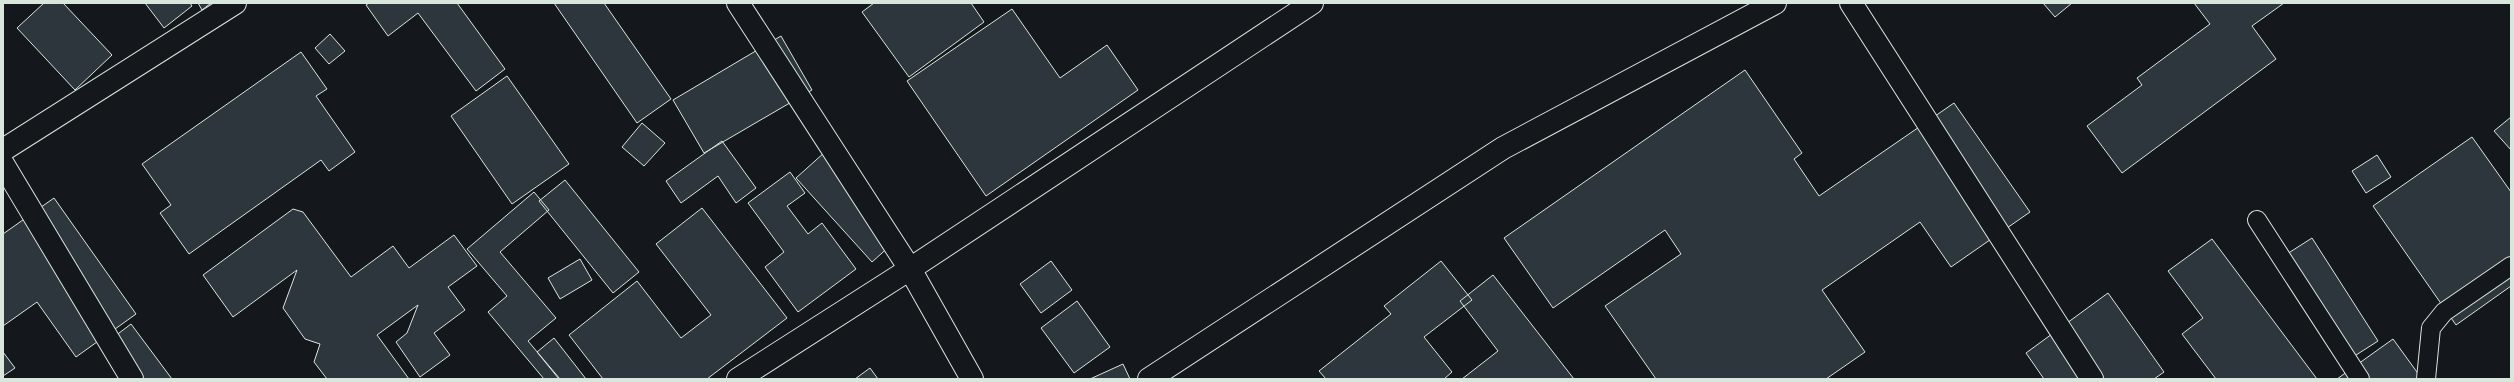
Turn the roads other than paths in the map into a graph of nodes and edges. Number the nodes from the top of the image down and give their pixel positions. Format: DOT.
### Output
graph roads {
  1 [pos="235,3"];
  2 [pos="738,3"];
  3 [pos="1312,3"];
  4 [pos="1775,3"];
  5 [pos="1851,3"];
  6 [pos="3,150"];
  7 [pos="3,164"];
  8 [pos="2257,220"];
  9 [pos="2511,266"];
  10 [pos="910,268"];
  11 [pos="132,379"];
  12 [pos="738,379"];
  13 [pos="972,379"];
  14 [pos="1149,379"];
  15 [pos="2092,379"];
  16 [pos="2360,379"];
  17 [pos="2426,379"];
  1 -- 6 [label="street"];
  2 -- 10 [label="street"];
  3 -- 10 [label="street"];
  4 -- 14 [label="street"];
  5 -- 15 [label="street"];
  7 -- 11 [label="street"];
  8 -- 16 [label="lane"];
  9 -- 17 [label="lane"];
  10 -- 12 [label="street"];
  10 -- 13 [label="street"];
}
